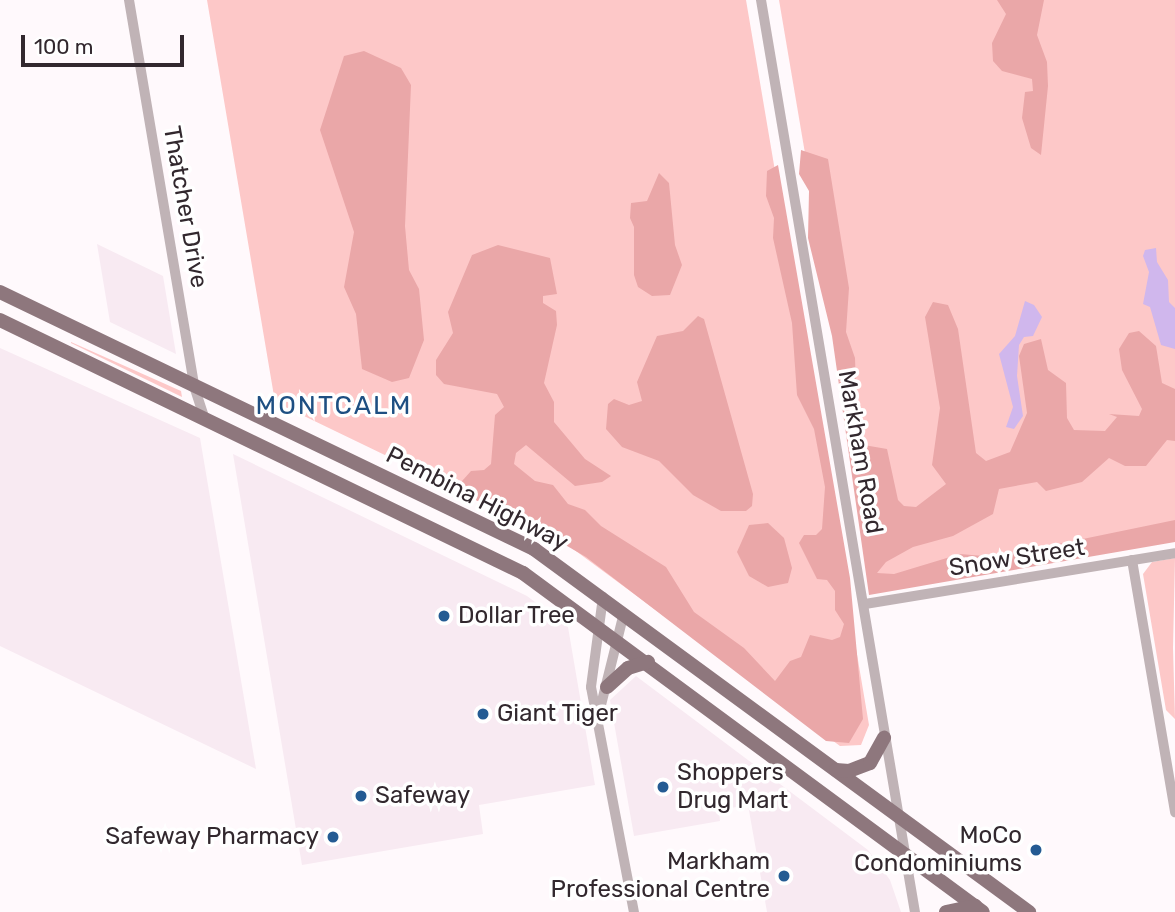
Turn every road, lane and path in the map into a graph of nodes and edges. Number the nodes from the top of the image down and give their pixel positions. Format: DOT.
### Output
graph roads {
  1 [pos="129,0"];
  2 [pos="761,0"];
  3 [pos="0,292"];
  4 [pos="0,320"];
  5 [pos="194,386"];
  6 [pos="205,419"];
  7 [pos="1175,553"];
  8 [pos="1132,560"];
  9 [pos="603,597"];
  10 [pos="865,604"];
  11 [pos="624,612"];
  12 [pos="601,626"];
  13 [pos="618,639"];
  14 [pos="648,662"];
  15 [pos="607,687"];
  16 [pos="599,713"];
  17 [pos="884,738"];
  18 [pos="836,770"];
  19 [pos="1175,812"];
  20 [pos="897,814"];
  21 [pos="905,853"];
  22 [pos="979,909"];
  23 [pos="634,912"];
  24 [pos="915,912"];
  25 [pos="946,912"];
  26 [pos="1029,912"];
  1 -- 5 [label="street, Thatcher Drive"];
  2 -- 10 [label="street, Markham Road"];
  3 -- 5 [label="main road, Pembina Highway"];
  4 -- 6 [label="main road, Pembina Highway"];
  5 -- 6 [label="street, Thatcher Drive"];
  5 -- 9 [label="main road, Pembina Highway"];
  6 -- 12 [label="main road, Pembina Highway"];
  7 -- 8 [label="street, Snow Street"];
  8 -- 10 [label="street, Snow Street"];
  8 -- 19 [label="street"];
  9 -- 11 [label="main road, Pembina Highway"];
  9 -- 12 [label="street"];
  10 -- 17 [label="street, Markham Road"];
  11 -- 13 [label="street"];
  11 -- 18 [label="main road, Pembina Highway"];
  12 -- 13 [label="main road, Pembina Highway"];
  12 -- 16 [label="street"];
  13 -- 14 [label="main road, Pembina Highway"];
  13 -- 15 [label="street"];
  14 -- 15 [label="main road"];
  14 -- 21 [label="main road, Pembina Highway"];
  15 -- 16 [label="street"];
  16 -- 23 [label="street"];
  17 -- 18 [label="main road"];
  17 -- 20 [label="street, Markham Road"];
  18 -- 20 [label="main road, Pembina Highway"];
  20 -- 21 [label="street, Markham Road"];
  20 -- 26 [label="main road, Pembina Highway"];
  21 -- 22 [label="main road, Pembina Highway"];
  21 -- 24 [label="street, Markham Road"];
  22 -- 25 [label="main road"];
}
